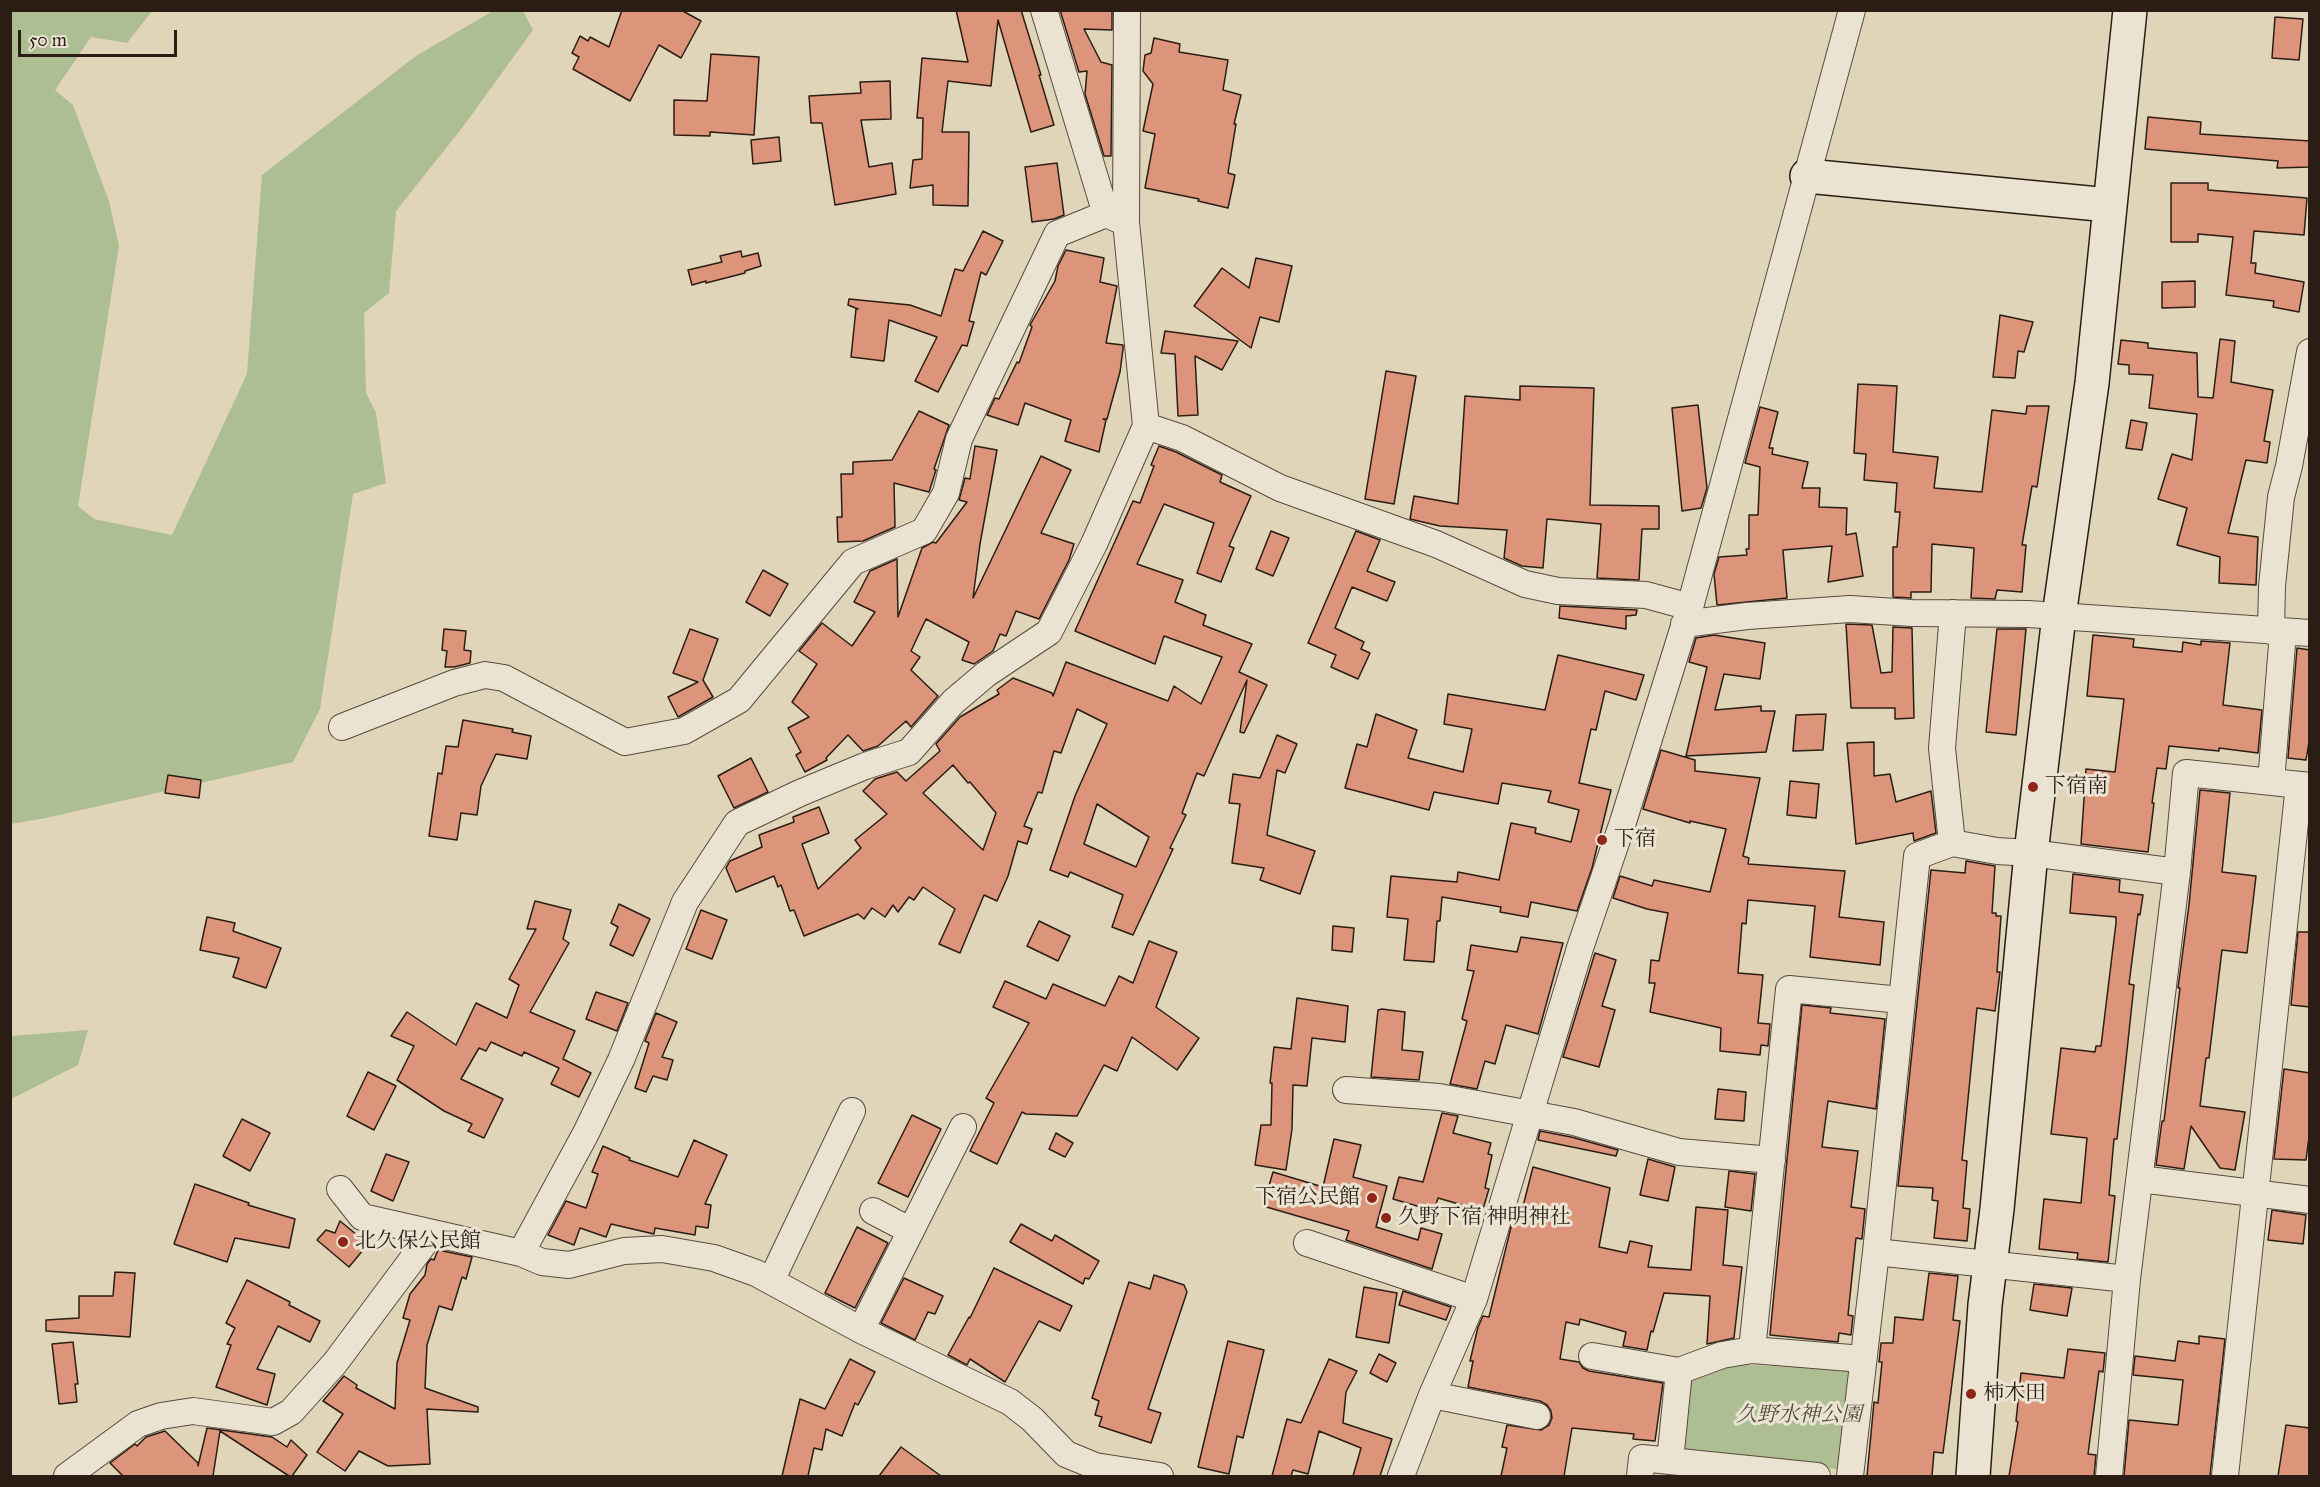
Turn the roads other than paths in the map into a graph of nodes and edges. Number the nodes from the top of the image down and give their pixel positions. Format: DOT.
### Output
graph roads {
  1 [pos="1044,10"];
  2 [pos="1127,10"];
  3 [pos="1852,10"];
  4 [pos="2130,10"];
  5 [pos="1807,176"];
  6 [pos="2109,205"];
  7 [pos="1116,218"];
  8 [pos="2310,352"];
  9 [pos="1146,426"];
  10 [pos="1953,613"];
  11 [pos="1687,615"];
  12 [pos="2059,616"];
  13 [pos="2277,632"];
  14 [pos="2310,633"];
  15 [pos="342,727"];
  16 [pos="2271,782"];
  17 [pos="2304,785"];
  18 [pos="1952,843"];
  19 [pos="2031,853"];
  20 [pos="2177,872"];
  21 [pos="1901,1000"];
  22 [pos="1346,1090"];
  23 [pos="852,1111"];
  24 [pos="1529,1114"];
  25 [pos="963,1127"];
  26 [pos="1772,1160"];
  27 [pos="2140,1179"];
  28 [pos="340,1189"];
  29 [pos="2255,1193"];
  30 [pos="2310,1200"];
  31 [pos="873,1211"];
  32 [pos="910,1231"];
  33 [pos="432,1233"];
  34 [pos="1307,1243"];
  35 [pos="1876,1252"];
  36 [pos="521,1253"];
  37 [pos="1990,1264"];
  38 [pos="2127,1279"];
  39 [pos="771,1281"];
  40 [pos="1474,1299"];
  41 [pos="861,1330"];
  42 [pos="1752,1350"];
  43 [pos="1592,1356"];
  44 [pos="1863,1359"];
  45 [pos="1679,1371"];
  46 [pos="1432,1395"];
  47 [pos="1537,1416"];
  48 [pos="1670,1461"];
  49 [pos="67,1476"];
  50 [pos="1160,1476"];
  51 [pos="1401,1476"];
  52 [pos="1640,1476"];
  53 [pos="1817,1476"];
  54 [pos="1850,1476"];
  55 [pos="1973,1476"];
  56 [pos="2109,1476"];
  57 [pos="2225,1476"];
  1 -- 7 [label="street"];
  2 -- 7 [label="street"];
  3 -- 5 [label="street"];
  4 -- 6 [label="street"];
  5 -- 6 [label="street"];
  5 -- 11 [label="street"];
  6 -- 12 [label="street"];
  7 -- 9 [label="street"];
  7 -- 15 [label="street"];
  8 -- 13 [label="street"];
  9 -- 11 [label="street"];
  9 -- 36 [label="street"];
  10 -- 11 [label="street"];
  10 -- 12 [label="street"];
  10 -- 18 [label="street"];
  11 -- 24 [label="street"];
  12 -- 13 [label="street"];
  12 -- 19 [label="street"];
  13 -- 14 [label="street"];
  13 -- 16 [label="street"];
  16 -- 17 [label="street"];
  16 -- 20 [label="street"];
  17 -- 29 [label="street"];
  18 -- 19 [label="street"];
  18 -- 21 [label="street"];
  19 -- 20 [label="street"];
  19 -- 37 [label="street"];
  20 -- 27 [label="street"];
  21 -- 26 [label="street"];
  21 -- 35 [label="street"];
  22 -- 24 [label="street"];
  23 -- 39 [label="street"];
  24 -- 26 [label="street"];
  24 -- 40 [label="street"];
  25 -- 32 [label="street"];
  26 -- 42 [label="street"];
  27 -- 29 [label="street"];
  27 -- 38 [label="street"];
  28 -- 33 [label="street"];
  29 -- 30 [label="street"];
  29 -- 57 [label="street"];
  31 -- 32 [label="street"];
  32 -- 41 [label="street"];
  33 -- 36 [label="street"];
  33 -- 49 [label="street"];
  34 -- 40 [label="street"];
  35 -- 37 [label="street"];
  35 -- 44 [label="street"];
  36 -- 39 [label="street"];
  37 -- 38 [label="street"];
  37 -- 55 [label="street"];
  38 -- 56 [label="street"];
  39 -- 41 [label="street"];
  40 -- 46 [label="street"];
  41 -- 50 [label="street"];
  42 -- 44 [label="street"];
  42 -- 45 [label="street"];
  43 -- 45 [label="street"];
  44 -- 54 [label="street"];
  45 -- 48 [label="street"];
  46 -- 47 [label="street"];
  46 -- 51 [label="street"];
  48 -- 52 [label="street"];
  48 -- 53 [label="street"];
}
